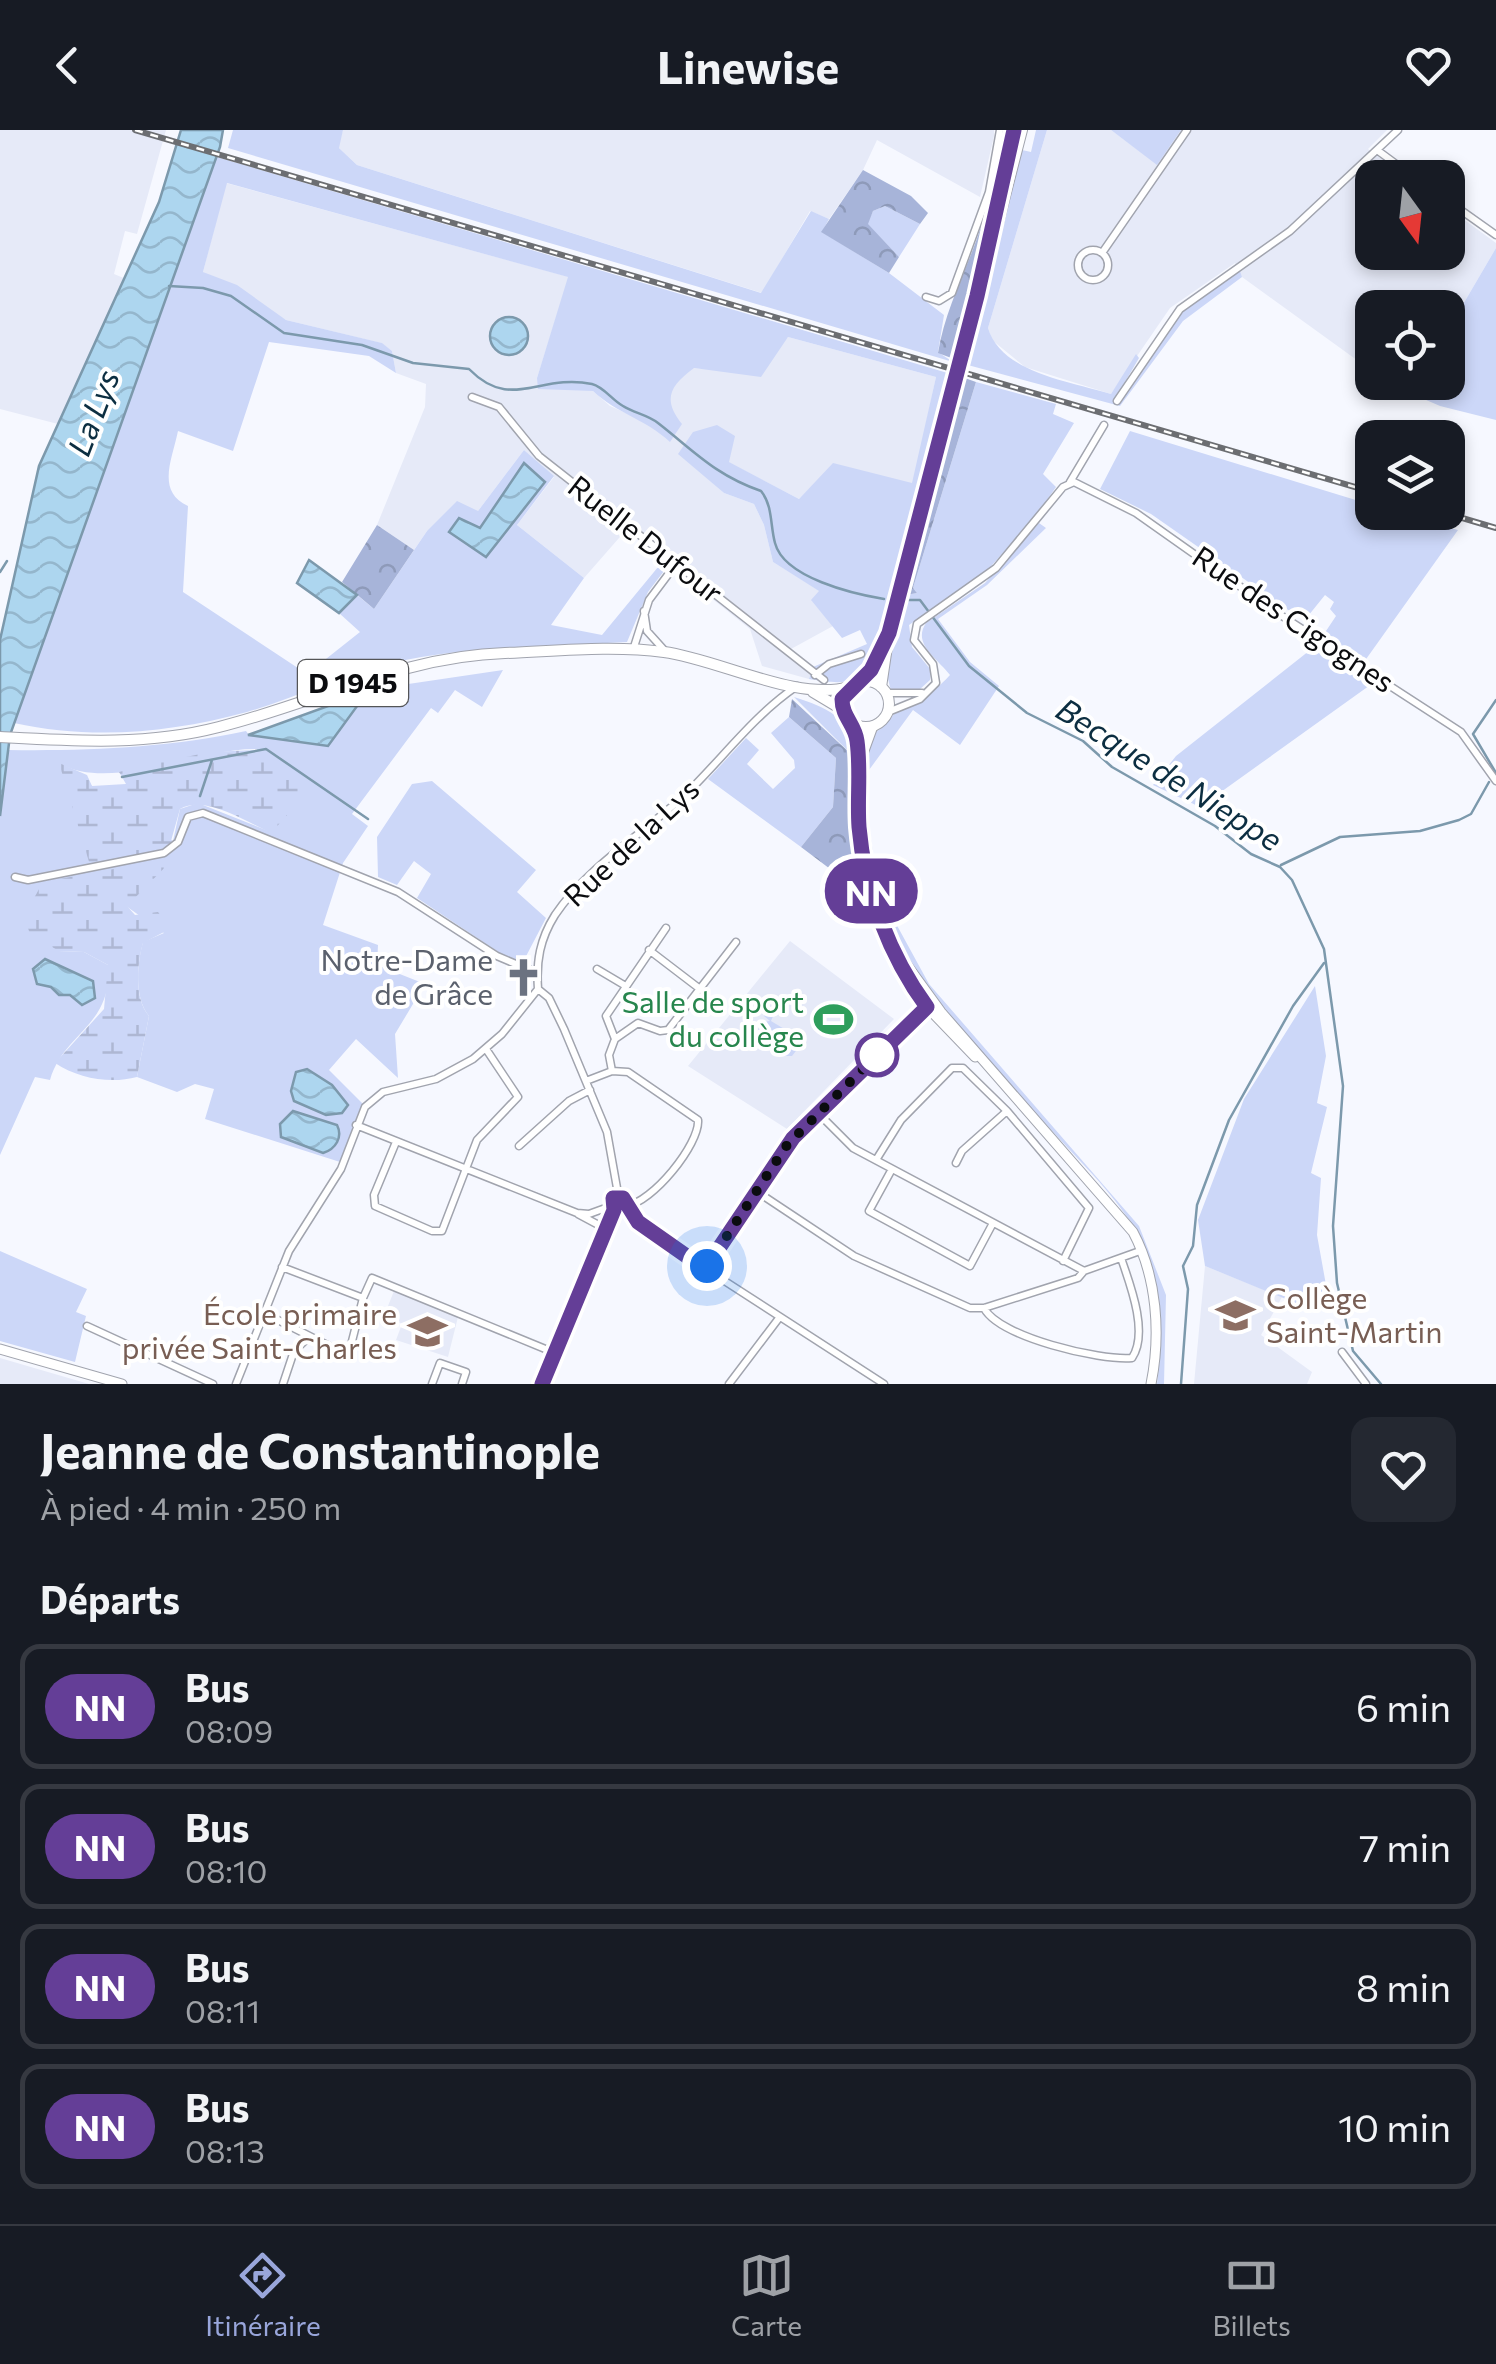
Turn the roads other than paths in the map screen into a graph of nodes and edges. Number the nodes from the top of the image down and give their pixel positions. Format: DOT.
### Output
graph roads {
  1 [pos="1000,130"];
  2 [pos="1014,130"];
  3 [pos="1022,130"];
  4 [pos="1187,130"];
  5 [pos="1398,130"];
  6 [pos="1377,150"];
  7 [pos="1391,160"];
  8 [pos="1465,213"];
  9 [pos="1496,235"];
  10 [pos="1102,253"];
  11 [pos="977,296"];
  12 [pos="926,297"];
  13 [pos="472,397"];
  14 [pos="1117,401"];
  15 [pos="1104,425"];
  16 [pos="1070,482"];
  17 [pos="676,564"];
  18 [pos="644,610"];
  19 [pos="889,633"];
  20 [pos="633,650"];
  21 [pos="667,652"];
  22 [pos="860,654"];
  23 [pos="815,674"];
  24 [pos="824,680"];
  25 [pos="861,681"];
  26 [pos="798,686"];
  27 [pos="849,688"];
  28 [pos="932,689"];
  29 [pos="884,690"];
  30 [pos="843,710"];
  31 [pos="888,712"];
  32 [pos="854,724"];
  33 [pos="873,726"];
  34 [pos="0,738"];
  35 [pos="859,767"];
  36 [pos="1496,780"];
  37 [pos="15,877"];
  38 [pos="666,928"];
  39 [pos="736,942"];
  40 [pos="649,950"];
  41 [pos="598,969"];
  42 [pos="537,973"];
  43 [pos="624,985"];
  44 [pos="538,988"];
  45 [pos="700,989"];
  46 [pos="930,1004"];
  47 [pos="615,1039"];
  48 [pos="486,1049"];
  49 [pos="612,1071"];
  50 [pos="586,1081"];
  51 [pos="590,1090"];
  52 [pos="1008,1112"];
  53 [pos="818,1113"];
  54 [pos="356,1125"];
  55 [pos="396,1142"];
  56 [pos="519,1146"];
  57 [pos="876,1160"];
  58 [pos="956,1162"];
  59 [pos="892,1169"];
  60 [pos="465,1170"];
  61 [pos="756,1191"];
  62 [pos="617,1196"];
  63 [pos="626,1207"];
  64 [pos="613,1208"];
  65 [pos="577,1212"];
  66 [pos="1118,1212"];
  67 [pos="993,1223"];
  68 [pos="606,1229"];
  69 [pos="1137,1252"];
  70 [pos="1121,1258"];
  71 [pos="1064,1260"];
  72 [pos="282,1267"];
  73 [pos="705,1269"];
  74 [pos="1084,1271"];
  75 [pos="1151,1287"];
  76 [pos="363,1298"];
  77 [pos="984,1308"];
  78 [pos="264,1312"];
  79 [pos="779,1318"];
  80 [pos="87,1326"];
  81 [pos="309,1337"];
  82 [pos="0,1350"];
  83 [pos="1342,1352"];
  84 [pos="555,1353"];
  85 [pos="122,1384"];
  86 [pos="213,1384"];
  87 [pos="236,1384"];
  88 [pos="283,1384"];
  89 [pos="432,1384"];
  90 [pos="462,1384"];
  91 [pos="542,1384"];
  92 [pos="728,1384"];
  93 [pos="884,1384"];
  94 [pos="1151,1384"];
  95 [pos="1366,1384"];
  1 -- 12 [label="street"];
  2 -- 11 [label="main road"];
  3 -- 11 [label="main road"];
  4 -- 10 [label="street"];
  5 -- 6 [label="street"];
  6 -- 7 [label="street"];
  6 -- 14 [label="street"];
  8 -- 9 [label="street"];
  10 -- 10 [label="street"];
  11 -- 19 [label="main road, bridge"];
  13 -- 17 [label="street, Ruelle Dufour"];
  15 -- 16 [label="street"];
  16 -- 28 [label="street"];
  16 -- 36 [label="street, Rue des Cigognes"];
  17 -- 18 [label="street"];
  17 -- 23 [label="street, Ruelle Dufour"];
  18 -- 20 [label="street"];
  18 -- 21 [label="street"];
  19 -- 25 [label="main road"];
  19 -- 29 [label="main road"];
  20 -- 21 [label="main road, D 1945"];
  20 -- 34 [label="main road, D 1945"];
  21 -- 26 [label="main road, D 1945"];
  22 -- 23 [label="street"];
  23 -- 24 [label="street, Ruelle Dufour"];
  25 -- 27 [label="main road"];
  25 -- 29 [label="main road"];
  26 -- 27 [label="main road, D 1945"];
  26 -- 30 [label="main road, D 1945"];
  26 -- 42 [label="street, Rue de la Lys"];
  27 -- 30 [label="main road"];
  28 -- 29 [label="street"];
  28 -- 31 [label="street"];
  29 -- 31 [label="main road"];
  30 -- 32 [label="main road"];
  31 -- 33 [label="main road"];
  32 -- 33 [label="main road"];
  32 -- 35 [label="main road"];
  33 -- 35 [label="main road"];
  35 -- 46 [label="main road"];
  37 -- 42 [label="street"];
  38 -- 40 [label="street"];
  39 -- 45 [label="street"];
  40 -- 43 [label="street"];
  40 -- 45 [label="street"];
  41 -- 43 [label="street"];
  42 -- 44 [label="street, Rue de la Lys"];
  43 -- 47 [label="street"];
  44 -- 48 [label="street"];
  44 -- 50 [label="street, Rue de la Lys"];
  45 -- 47 [label="street"];
  46 -- 53 [label="street"];
  46 -- 66 [label="main road"];
  47 -- 49 [label="street"];
  48 -- 54 [label="street"];
  48 -- 60 [label="street"];
  49 -- 50 [label="street"];
  49 -- 63 [label="street"];
  50 -- 51 [label="street, Rue de la Lys"];
  51 -- 56 [label="street"];
  51 -- 62 [label="street, Rue de la Lys"];
  52 -- 57 [label="street"];
  52 -- 58 [label="street"];
  52 -- 71 [label="street"];
  53 -- 57 [label="street"];
  53 -- 61 [label="street"];
  54 -- 55 [label="street"];
  54 -- 72 [label="street"];
  55 -- 60 [label="street"];
  55 -- 60 [label="street"];
  57 -- 59 [label="street"];
  59 -- 67 [label="street"];
  59 -- 67 [label="street"];
  60 -- 65 [label="street"];
  61 -- 73 [label="street"];
  61 -- 77 [label="street"];
  62 -- 63 [label="street"];
  62 -- 64 [label="street"];
  63 -- 64 [label="street"];
  63 -- 73 [label="street"];
  64 -- 65 [label="street"];
  64 -- 68 [label="street"];
  65 -- 68 [label="street"];
  66 -- 69 [label="main road"];
  66 -- 75 [label="main road"];
  67 -- 71 [label="street"];
  68 -- 84 [label="street"];
  69 -- 70 [label="street"];
  69 -- 75 [label="main road"];
  70 -- 74 [label="street"];
  70 -- 77 [label="street"];
  71 -- 74 [label="street"];
  72 -- 76 [label="street"];
  72 -- 78 [label="street"];
  73 -- 79 [label="street"];
  74 -- 77 [label="street"];
  75 -- 94 [label="main road"];
  76 -- 81 [label="street"];
  76 -- 84 [label="street"];
  78 -- 81 [label="street"];
  78 -- 87 [label="street"];
  79 -- 92 [label="street"];
  79 -- 93 [label="street"];
  80 -- 86 [label="street"];
  81 -- 88 [label="street"];
  82 -- 85 [label="main road"];
  83 -- 95 [label="street"];
  84 -- 91 [label="street"];
  89 -- 90 [label="street"];
}
